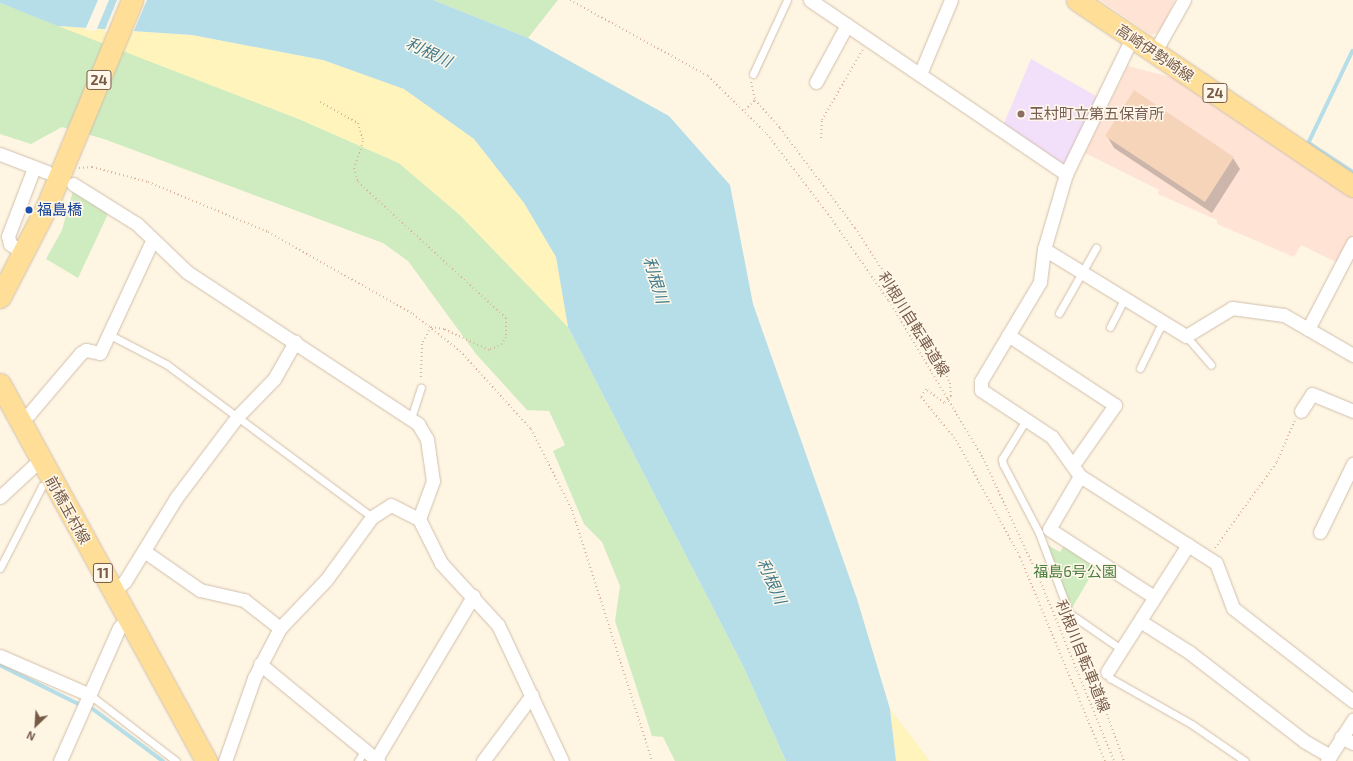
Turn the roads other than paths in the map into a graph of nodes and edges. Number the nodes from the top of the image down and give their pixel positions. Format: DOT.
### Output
graph roads {
  1 [pos="132,0"];
  2 [pos="787,0"];
  3 [pos="810,0"];
  4 [pos="951,0"];
  5 [pos="1077,0"];
  6 [pos="1184,0"];
  7 [pos="846,25"];
  8 [pos="1132,38"];
  9 [pos="1154,52"];
  10 [pos="753,74"];
  11 [pos="920,74"];
  12 [pos="816,82"];
  13 [pos="0,154"];
  14 [pos="34,168"];
  15 [pos="47,172"];
  16 [pos="1066,174"];
  17 [pos="73,184"];
  18 [pos="1353,186"];
  19 [pos="152,241"];
  20 [pos="1353,243"];
  21 [pos="1096,248"];
  22 [pos="1044,249"];
  23 [pos="24,253"];
  24 [pos="1083,273"];
  25 [pos="3,287"];
  26 [pos="1124,299"];
  27 [pos="1059,313"];
  28 [pos="1165,324"];
  29 [pos="1110,327"];
  30 [pos="1308,329"];
  31 [pos="110,335"];
  32 [pos="1008,335"];
  33 [pos="1186,336"];
  34 [pos="294,342"];
  35 [pos="1353,355"];
  36 [pos="1211,365"];
  37 [pos="1140,368"];
  38 [pos="0,384"];
  39 [pos="421,388"];
  40 [pos="1301,411"];
  41 [pos="1353,411"];
  42 [pos="237,417"];
  43 [pos="410,418"];
  44 [pos="18,420"];
  45 [pos="1026,420"];
  46 [pos="40,460"];
  47 [pos="1073,464"];
  48 [pos="1353,464"];
  49 [pos="1080,476"];
  50 [pos="52,480"];
  51 [pos="0,498"];
  52 [pos="372,517"];
  53 [pos="419,519"];
  54 [pos="1044,531"];
  55 [pos="1320,532"];
  56 [pos="1188,545"];
  57 [pos="144,551"];
  58 [pos="0,568"];
  59 [pos="114,592"];
  60 [pos="473,596"];
  61 [pos="1154,597"];
  62 [pos="127,618"];
  63 [pos="1140,621"];
  64 [pos="280,628"];
  65 [pos="1121,650"];
  66 [pos="0,656"];
  67 [pos="260,664"];
  68 [pos="1107,672"];
  69 [pos="90,695"];
  70 [pos="532,695"];
  71 [pos="1353,701"];
  72 [pos="1353,720"];
  73 [pos="1341,737"];
  74 [pos="1353,743"];
  75 [pos="362,756"];
  76 [pos="1329,758"];
  77 [pos="377,760"];
  78 [pos="60,761"];
  79 [pos="176,761"];
  80 [pos="206,761"];
  81 [pos="225,761"];
  82 [pos="483,761"];
  83 [pos="562,761"];
  84 [pos="1244,761"];
  1 -- 23 [label="main road, 24"];
  2 -- 10 [label="lane"];
  3 -- 7 [label="street"];
  4 -- 11 [label="street"];
  5 -- 8 [label="main road, 高崎伊勢崎線 / 24"];
  6 -- 9 [label="street"];
  7 -- 11 [label="street"];
  7 -- 12 [label="street"];
  8 -- 9 [label="main road, 高崎伊勢崎線 / 24"];
  8 -- 16 [label="street"];
  9 -- 18 [label="main road, 高崎伊勢崎線 / 24"];
  11 -- 16 [label="street"];
  13 -- 14 [label="street"];
  14 -- 15 [label="street"];
  14 -- 23 [label="street"];
  16 -- 22 [label="street"];
  17 -- 19 [label="street"];
  19 -- 31 [label="street"];
  19 -- 34 [label="street"];
  20 -- 30 [label="street"];
  21 -- 24 [label="lane"];
  22 -- 24 [label="street"];
  22 -- 32 [label="street"];
  23 -- 25 [label="main road, 24"];
  24 -- 26 [label="street"];
  24 -- 27 [label="lane"];
  26 -- 28 [label="street"];
  26 -- 29 [label="lane"];
  28 -- 33 [label="street"];
  28 -- 37 [label="lane"];
  30 -- 33 [label="street"];
  30 -- 35 [label="street"];
  31 -- 42 [label="lane"];
  31 -- 44 [label="street"];
  32 -- 45 [label="street"];
  32 -- 47 [label="street"];
  33 -- 36 [label="lane"];
  34 -- 42 [label="street"];
  34 -- 43 [label="street"];
  38 -- 44 [label="main road, 前橋玉村線 / 11"];
  39 -- 43 [label="lane"];
  40 -- 41 [label="street"];
  42 -- 52 [label="lane"];
  42 -- 57 [label="street"];
  43 -- 53 [label="street"];
  44 -- 46 [label="main road, 前橋玉村線 / 11"];
  45 -- 47 [label="street"];
  45 -- 54 [label="lane"];
  46 -- 50 [label="main road, 前橋玉村線 / 11"];
  46 -- 51 [label="street"];
  47 -- 49 [label="street"];
  48 -- 55 [label="street"];
  49 -- 54 [label="street"];
  49 -- 56 [label="street"];
  50 -- 58 [label="lane"];
  50 -- 59 [label="main road, 前橋玉村線 / 11"];
  52 -- 53 [label="street"];
  52 -- 64 [label="street"];
  53 -- 60 [label="street"];
  54 -- 61 [label="street"];
  54 -- 65 [label="lane"];
  56 -- 61 [label="street"];
  56 -- 71 [label="street"];
  57 -- 59 [label="street"];
  57 -- 64 [label="street"];
  59 -- 62 [label="main road, 前橋玉村線 / 11"];
  60 -- 70 [label="street"];
  60 -- 77 [label="street"];
  61 -- 63 [label="street"];
  62 -- 69 [label="street"];
  62 -- 80 [label="main road, 前橋玉村線 / 11"];
  63 -- 65 [label="street"];
  63 -- 76 [label="street"];
  64 -- 67 [label="street"];
  65 -- 68 [label="street"];
  66 -- 69 [label="street"];
  67 -- 75 [label="street"];
  67 -- 81 [label="street"];
  68 -- 84 [label="lane"];
  69 -- 78 [label="street"];
  69 -- 79 [label="lane"];
  70 -- 82 [label="street"];
  70 -- 83 [label="street"];
  72 -- 73 [label="street"];
  73 -- 74 [label="street"];
  73 -- 76 [label="street"];
  75 -- 77 [label="street"];
}
